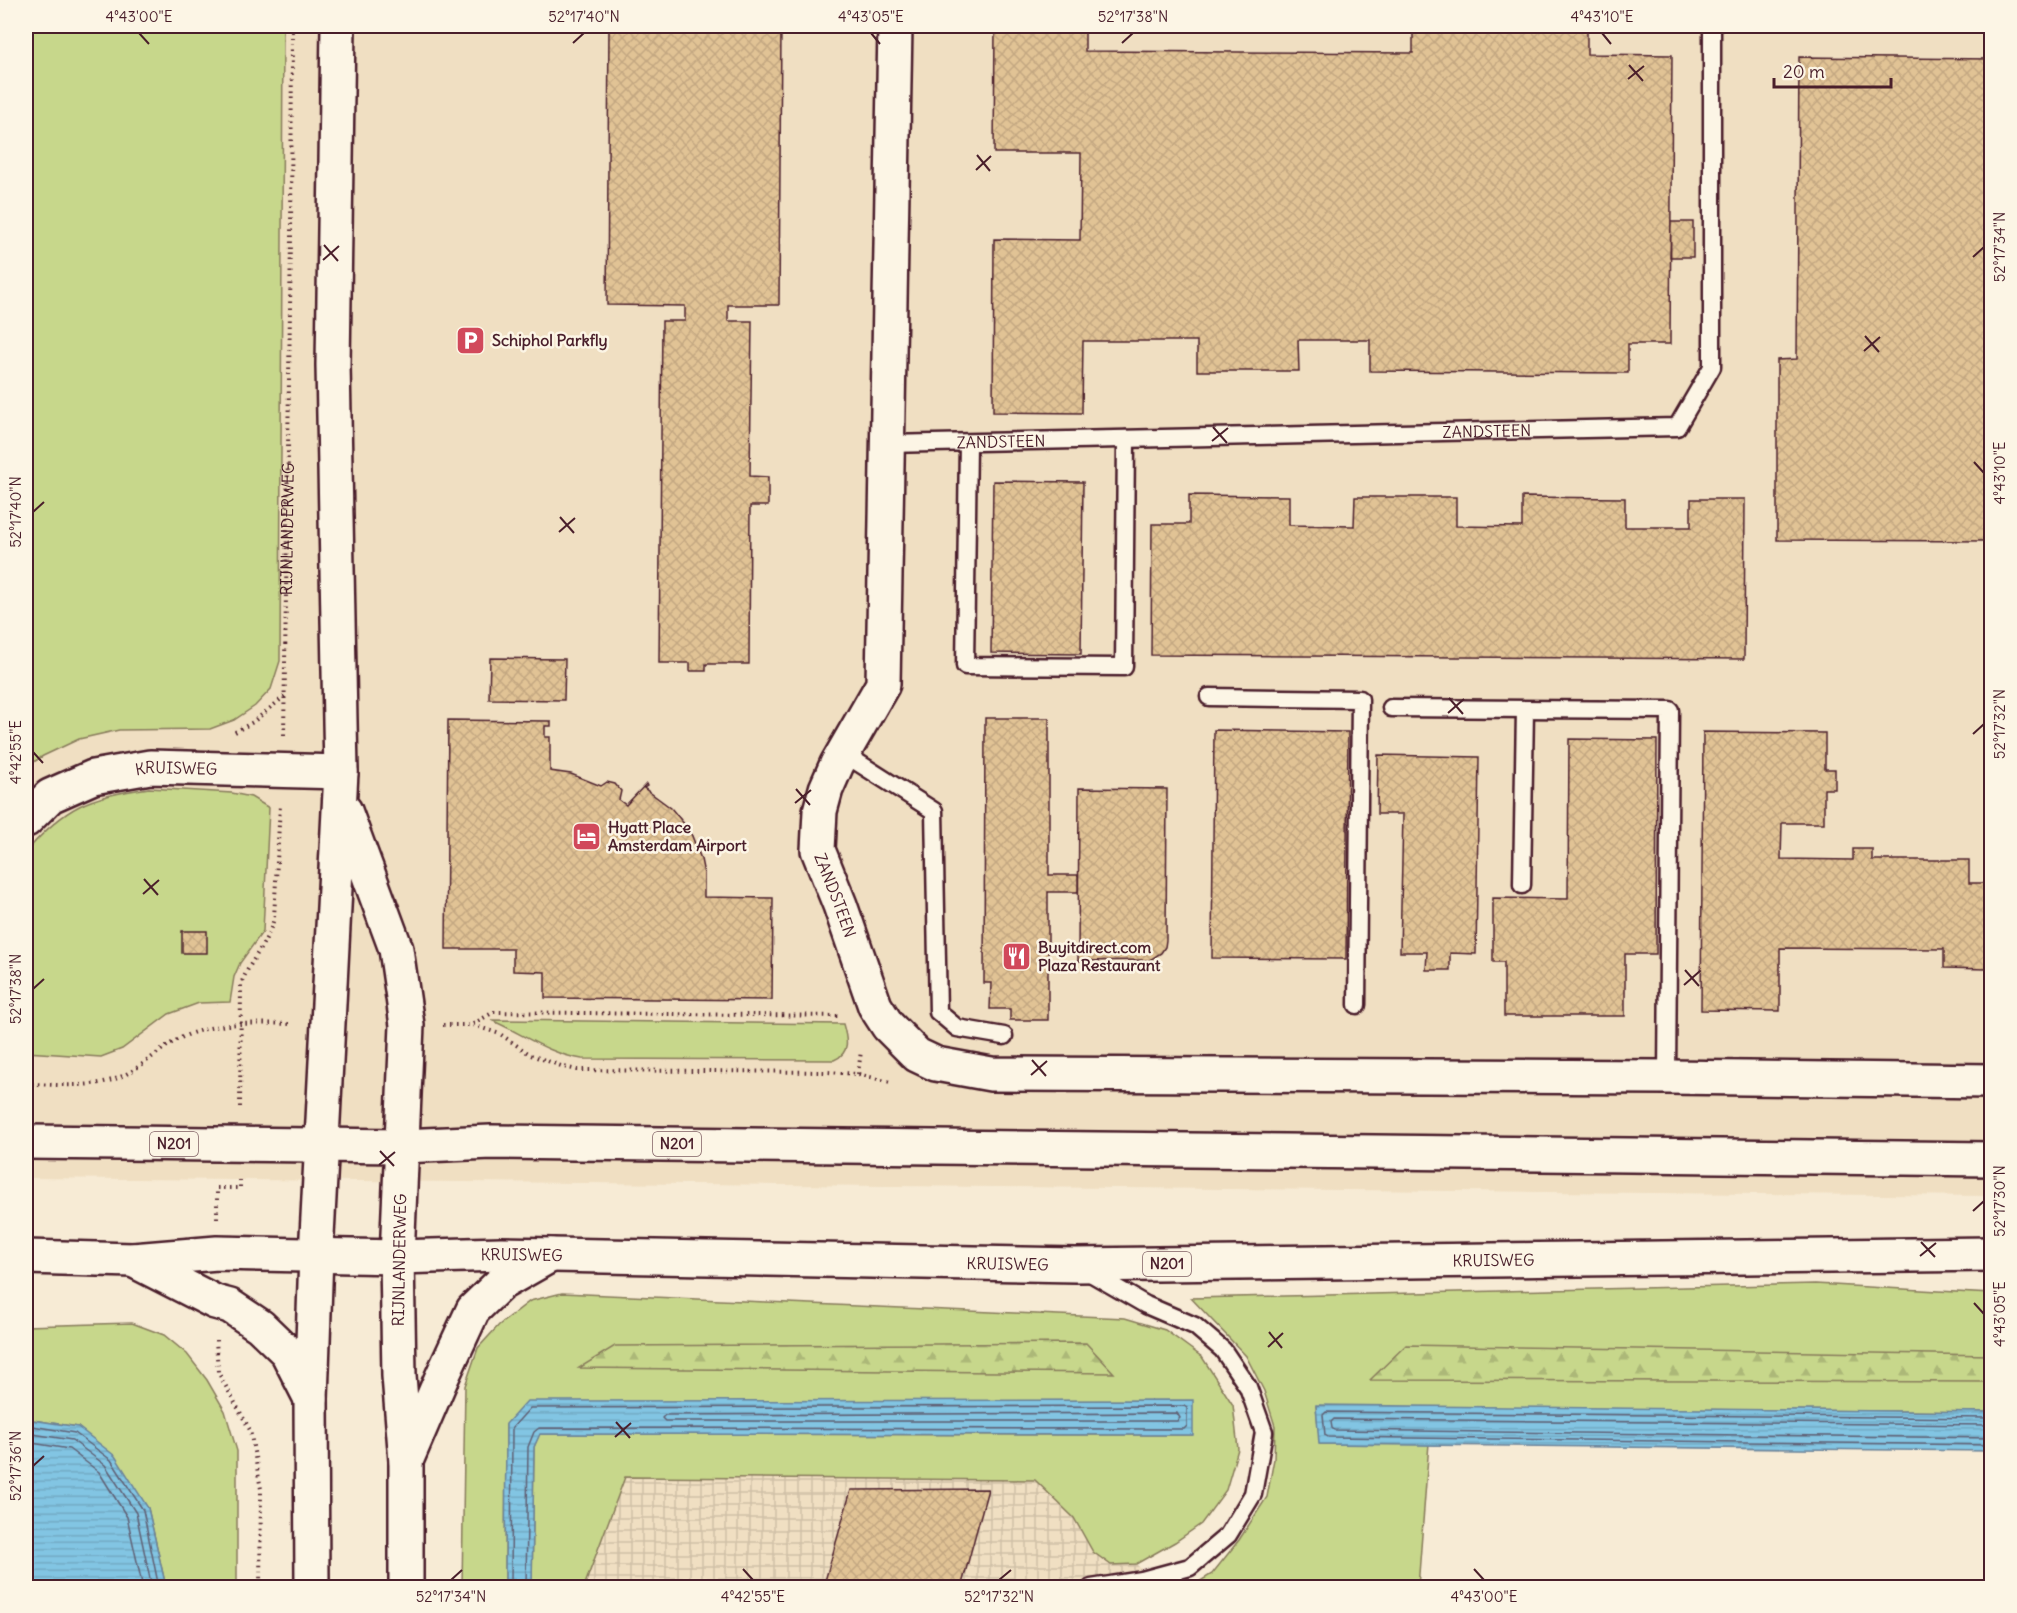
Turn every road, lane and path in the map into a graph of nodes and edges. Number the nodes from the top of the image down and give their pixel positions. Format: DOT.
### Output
graph roads {
  1 [pos="292,26"];
  2 [pos="338,26"];
  3 [pos="895,26"];
  4 [pos="1712,26"];
  5 [pos="1126,439"];
  6 [pos="968,443"];
  7 [pos="887,444"];
  8 [pos="1209,698"];
  9 [pos="1391,708"];
  10 [pos="1525,710"];
  11 [pos="843,753"];
  12 [pos="282,771"];
  13 [pos="341,785"];
  14 [pos="26,820"];
  15 [pos="1522,885"];
  16 [pos="1357,1005"];
  17 [pos="875,1006"];
  18 [pos="473,1025"];
  19 [pos="1004,1036"];
  20 [pos="1667,1077"];
  21 [pos="1992,1081"];
  22 [pos="26,1084"];
  23 [pos="26,1142"];
  24 [pos="322,1145"];
  25 [pos="402,1146"];
  26 [pos="1992,1159"];
  27 [pos="1992,1254"];
  28 [pos="316,1255"];
  29 [pos="551,1255"];
  30 [pos="26,1257"];
  31 [pos="397,1257"];
  32 [pos="133,1260"];
  33 [pos="1076,1265"];
  34 [pos="311,1399"];
  35 [pos="406,1461"];
  36 [pos="312,1587"];
  37 [pos="406,1587"];
  38 [pos="1091,1587"];
  1 -- 12 [label="path, RIJNLANDERWEG"];
  2 -- 13 [label="main road, RIJNLANDERWEG"];
  3 -- 7 [label="main road, ZANDSTEEN"];
  4 -- 5 [label="lane, ZANDSTEEN"];
  5 -- 6 [label="lane, ZANDSTEEN"];
  5 -- 6 [label="lane"];
  6 -- 7 [label="lane, ZANDSTEEN"];
  7 -- 11 [label="main road, ZANDSTEEN"];
  8 -- 16 [label="lane"];
  9 -- 10 [label="lane"];
  10 -- 15 [label="lane"];
  10 -- 20 [label="lane"];
  11 -- 17 [label="main road, ZANDSTEEN"];
  11 -- 19 [label="lane"];
  12 -- 13 [label="main road, KRUISWEG"];
  12 -- 14 [label="main road, KRUISWEG"];
  12 -- 22 [label="path, RIJNLANDERWEG"];
  13 -- 24 [label="main road, RIJNLANDERWEG"];
  13 -- 25 [label="main road, RIJNLANDERWEG"];
  17 -- 18 [label="path"];
  17 -- 20 [label="main road, ZANDSTEEN"];
  20 -- 21 [label="main road"];
  23 -- 24 [label="main road, N201"];
  24 -- 25 [label="main road, N201"];
  24 -- 28 [label="main road, RIJNLANDERWEG"];
  25 -- 26 [label="main road, N201"];
  25 -- 31 [label="main road, RIJNLANDERWEG"];
  27 -- 33 [label="main road, KRUISWEG / N201"];
  28 -- 31 [label="main road, KRUISWEG / N201"];
  28 -- 32 [label="main road, KRUISWEG / N201"];
  28 -- 34 [label="main road, RIJNLANDERWEG"];
  29 -- 31 [label="main road, KRUISWEG / N201"];
  29 -- 33 [label="main road, KRUISWEG / N201"];
  29 -- 35 [label="main road"];
  30 -- 32 [label="main road, KRUISWEG / N201"];
  31 -- 35 [label="main road, RIJNLANDERWEG"];
  32 -- 34 [label="main road"];
  33 -- 38 [label="lane"];
  34 -- 36 [label="main road, RIJNLANDERWEG"];
  35 -- 37 [label="main road, RIJNLANDERWEG"];
}
